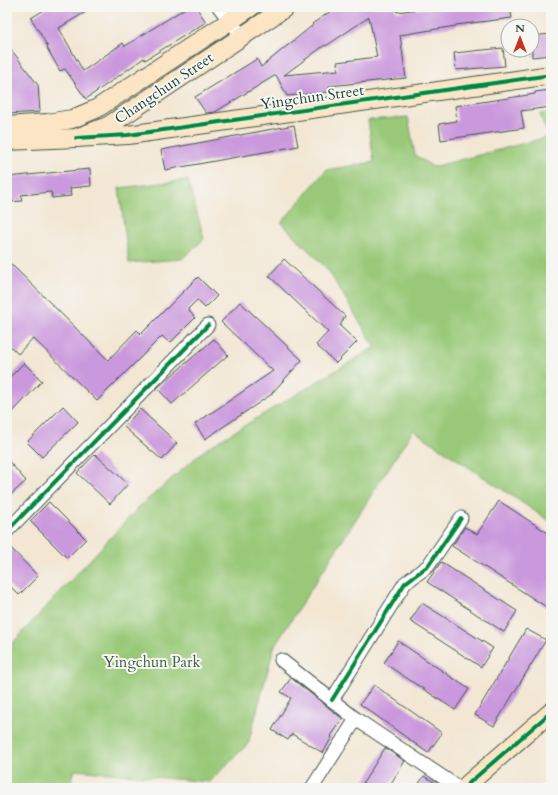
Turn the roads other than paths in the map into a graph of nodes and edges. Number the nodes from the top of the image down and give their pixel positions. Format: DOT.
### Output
graph roads {
  1 [pos="251,7"];
  2 [pos="286,7"];
  3 [pos="225,14"];
  4 [pos="242,36"];
  5 [pos="551,75"];
  6 [pos="7,126"];
  7 [pos="76,138"];
  8 [pos="7,141"];
  9 [pos="208,325"];
  10 [pos="461,518"];
  11 [pos="7,531"];
  12 [pos="281,660"];
  13 [pos="332,700"];
  14 [pos="551,714"];
  15 [pos="356,719"];
  16 [pos="312,788"];
  17 [pos="459,788"];
  18 [pos="465,788"];
  1 -- 3 [label="street, Changchun Street"];
  2 -- 4 [label="street, Changchun Street"];
  3 -- 4 [label="street"];
  3 -- 6 [label="street, Changchun Street"];
  4 -- 7 [label="street, Changchun Street"];
  5 -- 7 [label="street, Yingchun Street"];
  7 -- 8 [label="street, Changchun Street"];
  9 -- 11 [label="street"];
  10 -- 13 [label="street"];
  12 -- 13 [label="street"];
  13 -- 15 [label="street"];
  14 -- 18 [label="street"];
  15 -- 16 [label="street"];
  15 -- 17 [label="street"];
}
